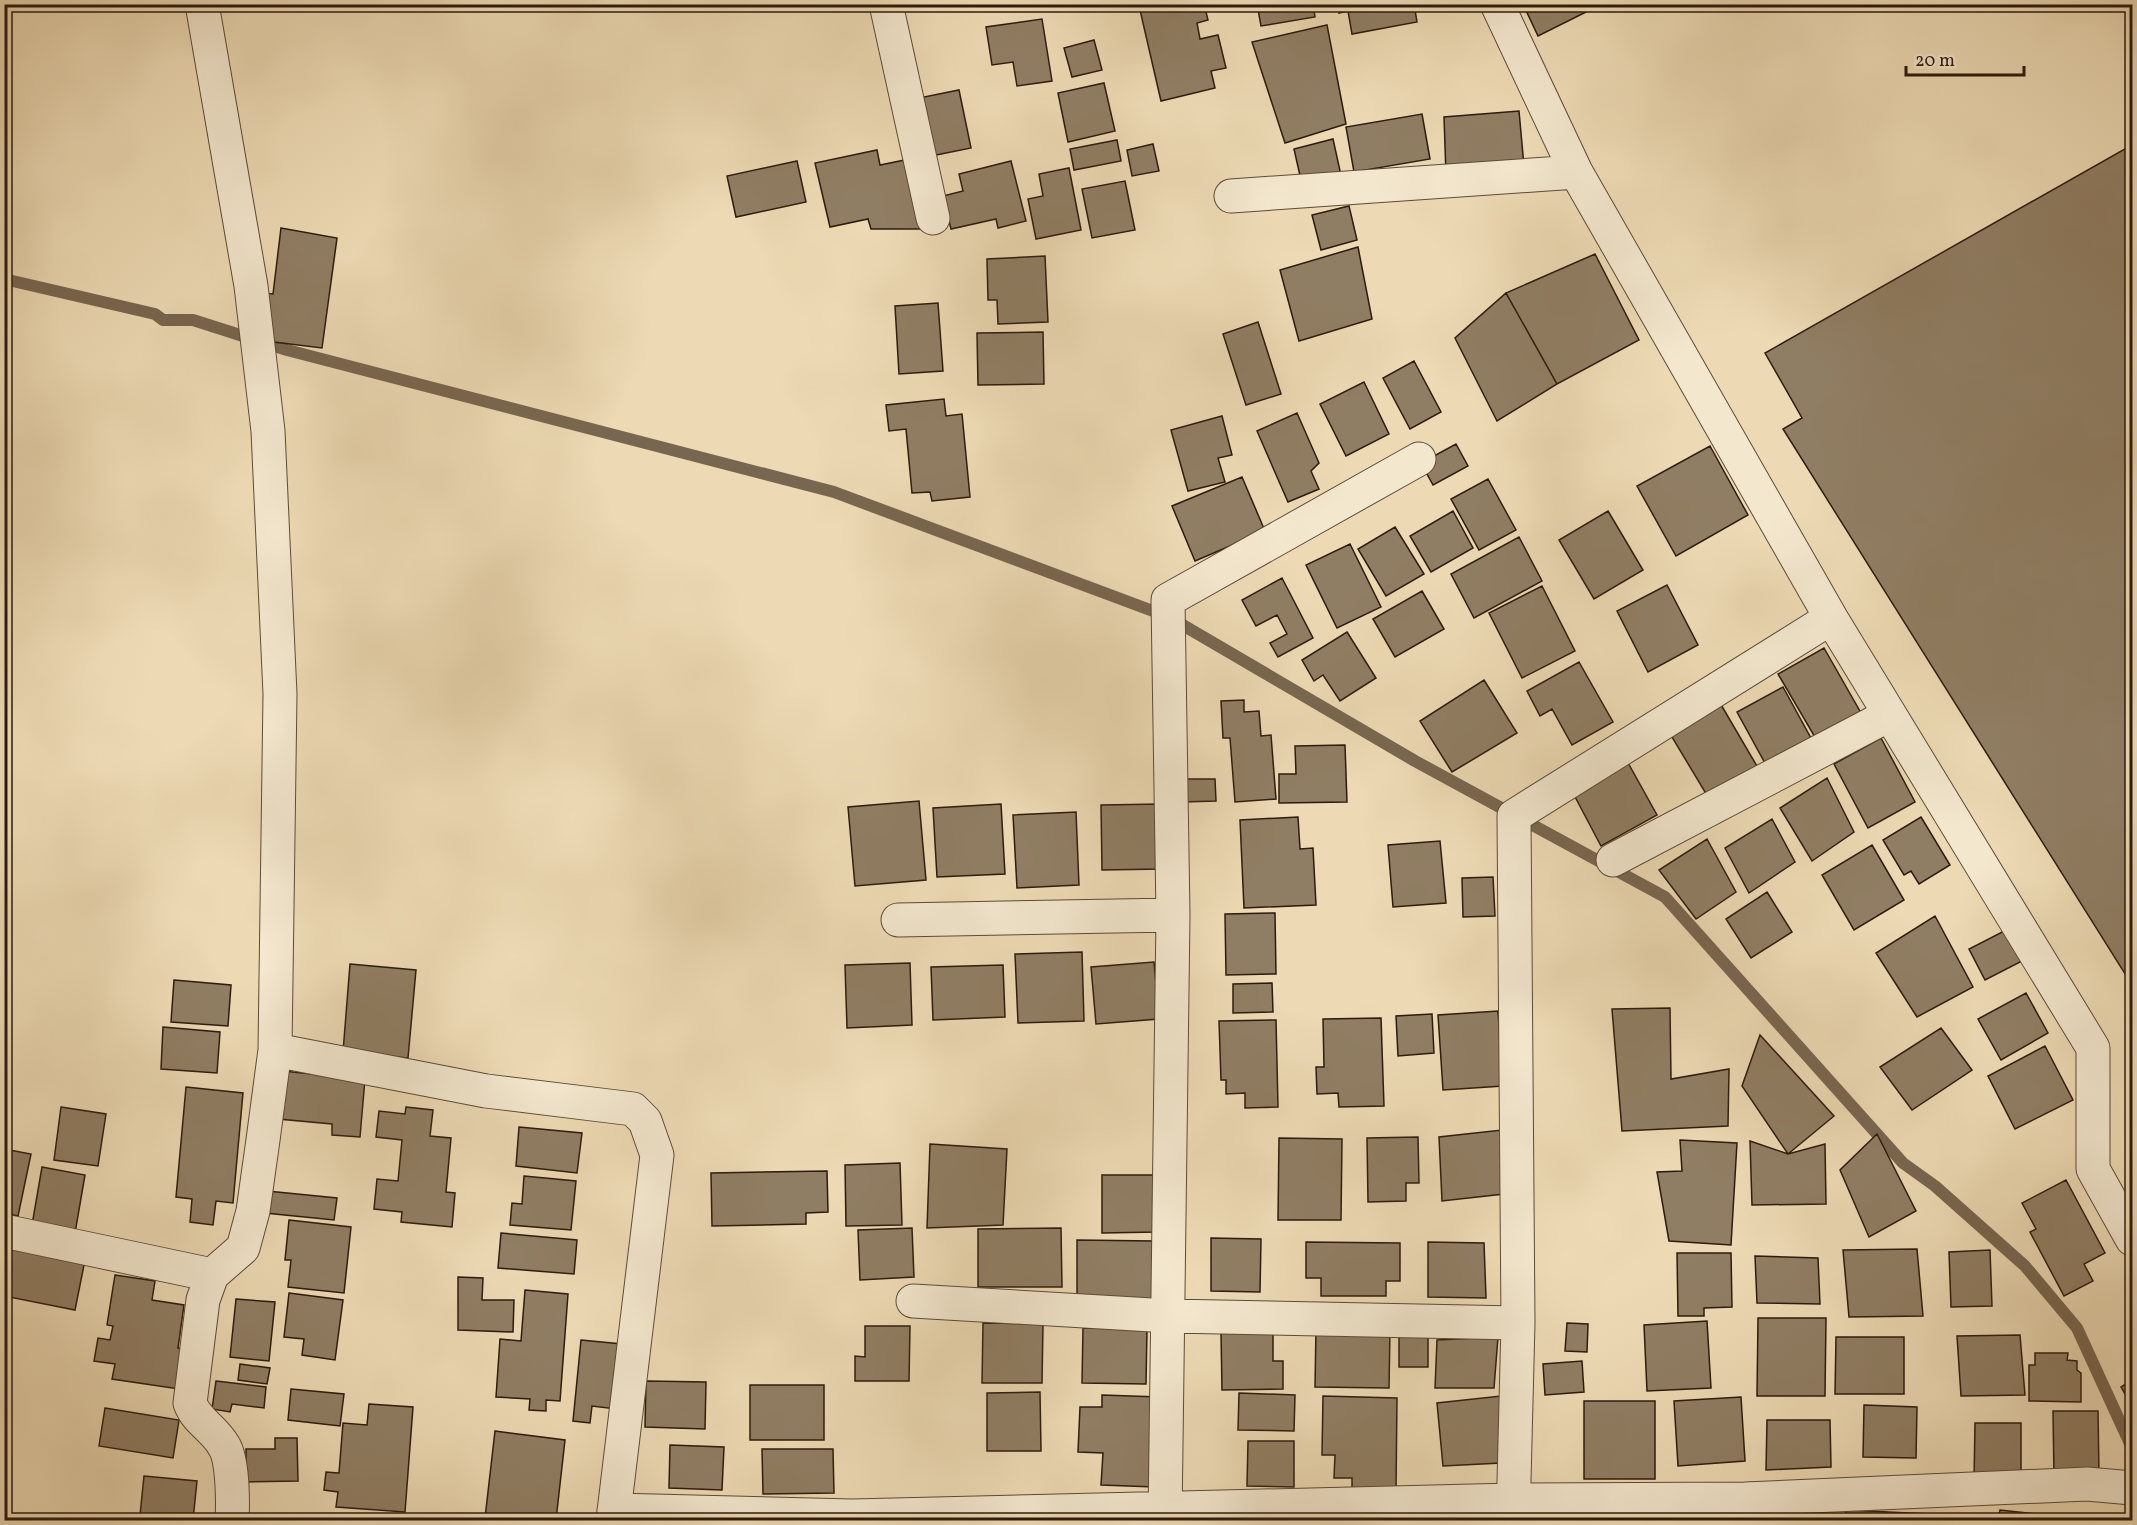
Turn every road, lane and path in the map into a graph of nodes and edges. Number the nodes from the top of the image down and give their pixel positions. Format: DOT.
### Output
graph roads {
  1 [pos="202,4"];
  2 [pos="886,4"];
  3 [pos="1497,4"];
  4 [pos="1576,172"];
  5 [pos="1231,196"];
  6 [pos="933,218"];
  7 [pos="1419,459"];
  8 [pos="1831,618"];
  9 [pos="1889,715"];
  10 [pos="1613,860"];
  11 [pos="1173,915"];
  12 [pos="898,920"];
  13 [pos="275,1050"];
  14 [pos="4,1231"];
  15 [pos="2133,1239"];
  16 [pos="212,1275"];
  17 [pos="913,1301"];
  18 [pos="1169,1316"];
  19 [pos="1518,1323"];
  20 [pos="2133,1488"];
  21 [pos="1513,1510"];
  22 [pos="1165,1514"];
  23 [pos="613,1515"];
  24 [pos="232,1521"];
  1 -- 13 [label="street"];
  2 -- 6 [label="street"];
  3 -- 4 [label="street"];
  4 -- 5 [label="street"];
  4 -- 8 [label="street"];
  7 -- 11 [label="street"];
  8 -- 9 [label="street"];
  8 -- 19 [label="street"];
  9 -- 10 [label="street"];
  9 -- 15 [label="street"];
  11 -- 12 [label="street"];
  11 -- 18 [label="street"];
  13 -- 16 [label="street"];
  13 -- 23 [label="street"];
  14 -- 16 [label="street"];
  16 -- 24 [label="street"];
  17 -- 18 [label="street"];
  18 -- 19 [label="street"];
  18 -- 22 [label="street"];
  19 -- 21 [label="street"];
  20 -- 21 [label="street"];
  21 -- 22 [label="street"];
  22 -- 23 [label="street"];
}
